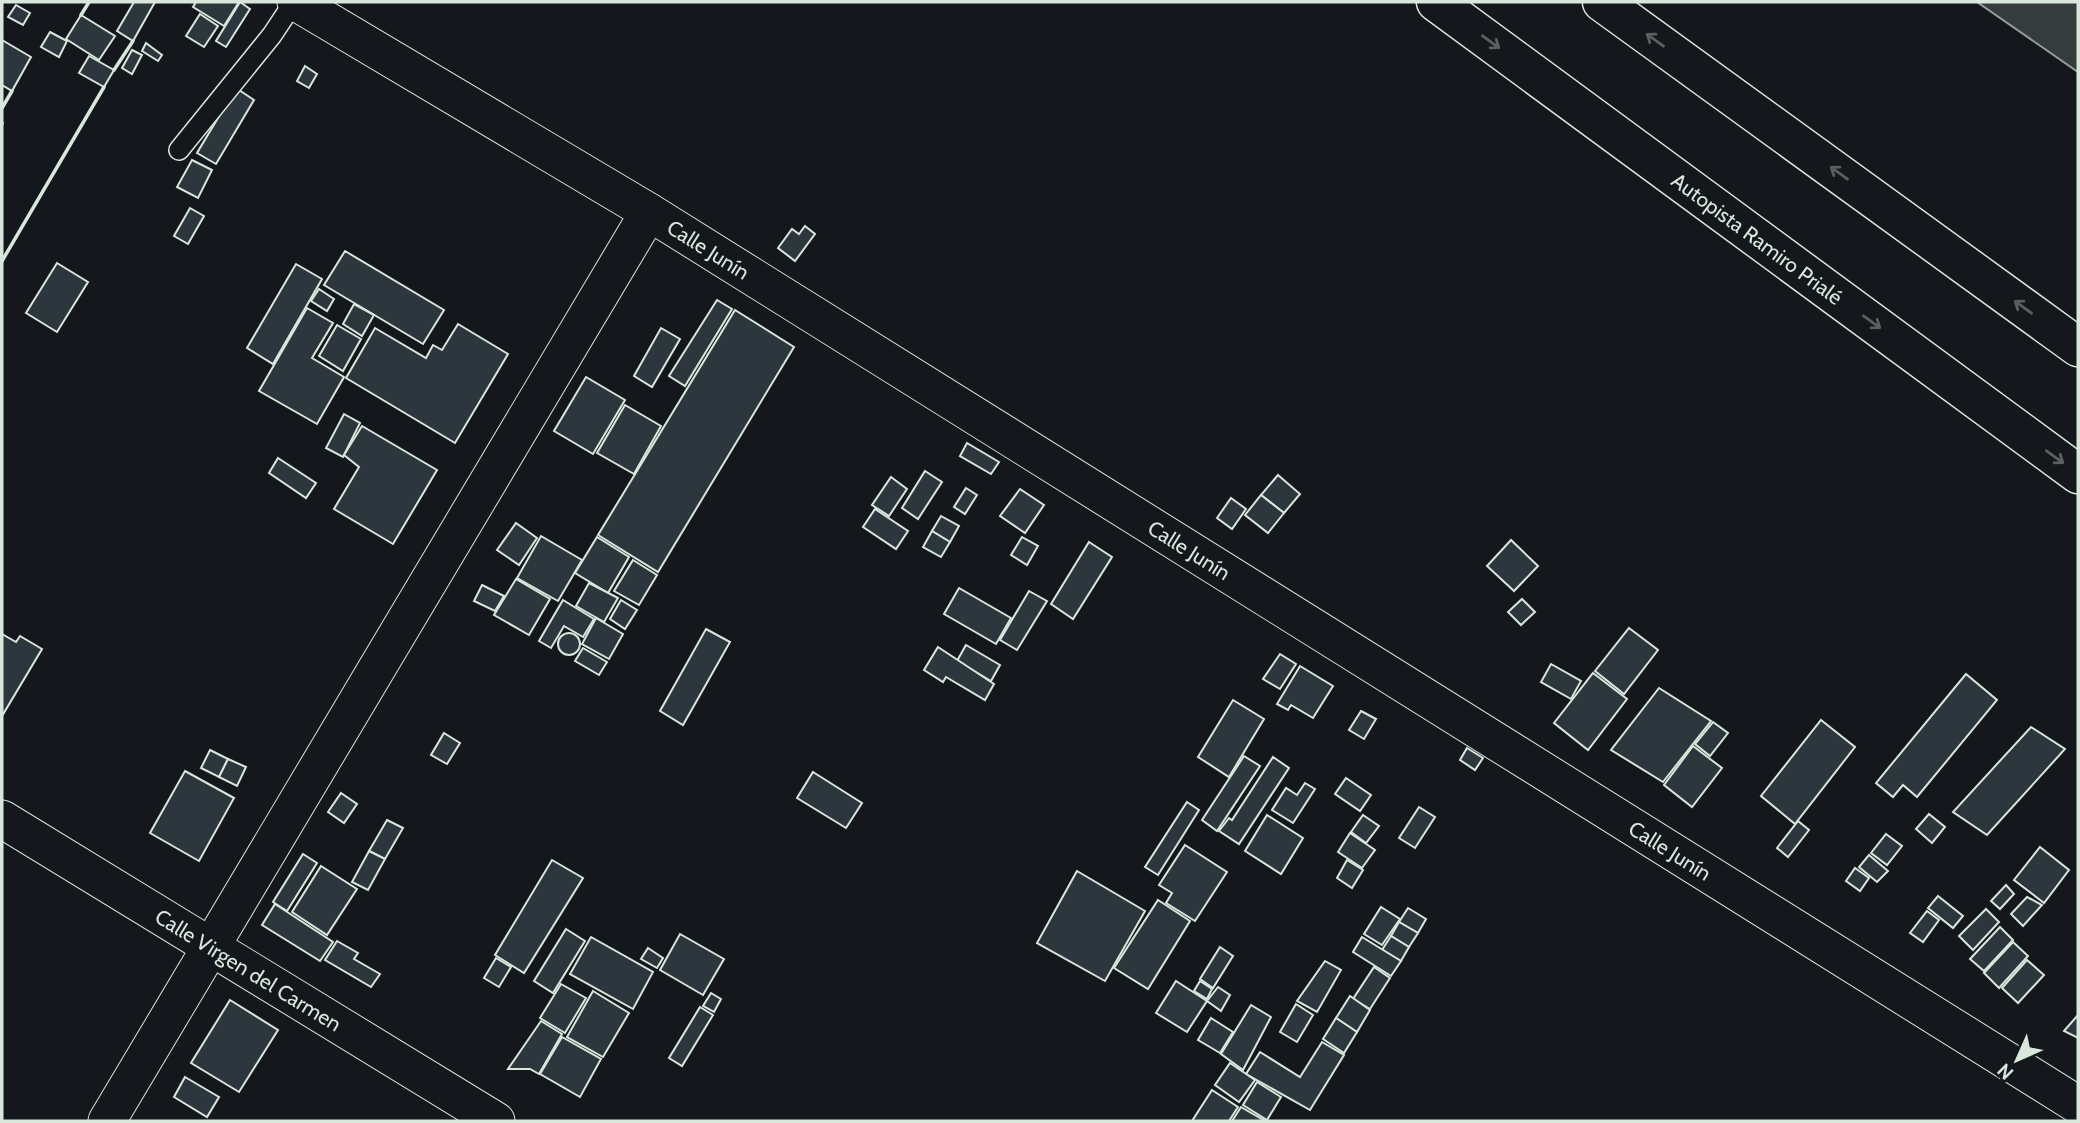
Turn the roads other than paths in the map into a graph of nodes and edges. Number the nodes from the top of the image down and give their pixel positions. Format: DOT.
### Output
graph roads {
  1 [pos="295,2"];
  2 [pos="1436,2"];
  3 [pos="1602,2"];
  4 [pos="179,150"];
  5 [pos="649,212"];
  6 [pos="2078,347"];
  7 [pos="2078,474"];
  8 [pos="2,819"];
  9 [pos="213,948"];
  10 [pos="2078,1105"];
  11 [pos="107,1121"];
  12 [pos="496,1121"];
  1 -- 4 [label="lane"];
  1 -- 5 [label="street, Calle Junín"];
  2 -- 7 [label="highway, Autopista Ramiro Prialé, one-way"];
  6 -- 3 [label="highway, one-way"];
  5 -- 9 [label="street"];
  5 -- 10 [label="street, Calle Junín"];
  8 -- 9 [label="street, Calle Virgen del Carmen"];
  9 -- 11 [label="street"];
  9 -- 12 [label="street, Calle Virgen del Carmen"];
}
